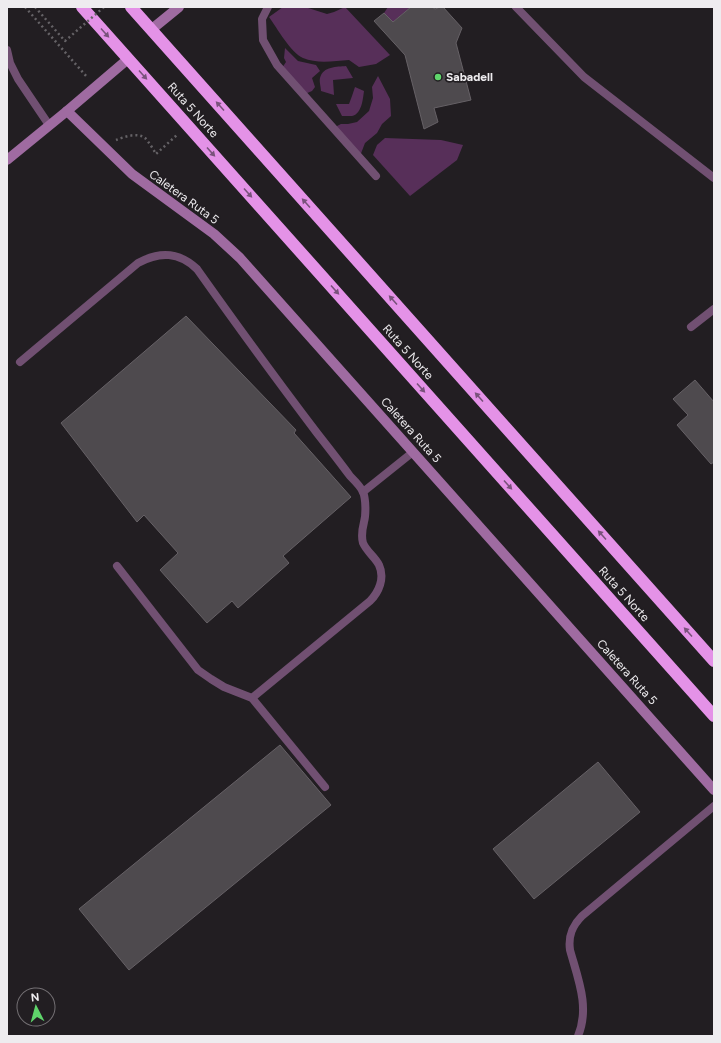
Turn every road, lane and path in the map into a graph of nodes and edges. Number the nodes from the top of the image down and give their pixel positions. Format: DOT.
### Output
graph roads {
  1 [pos="25,7"];
  2 [pos="35,7"];
  3 [pos="82,7"];
  4 [pos="104,7"];
  5 [pos="132,7"];
  6 [pos="179,7"];
  7 [pos="268,7"];
  8 [pos="516,7"];
  9 [pos="152,30"];
  10 [pos="7,50"];
  11 [pos="128,59"];
  12 [pos="85,75"];
  13 [pos="67,111"];
  14 [pos="50,125"];
  15 [pos="188,126"];
  16 [pos="104,148"];
  17 [pos="7,160"];
  18 [pos="376,176"];
  19 [pos="714,178"];
  20 [pos="714,309"];
  21 [pos="691,326"];
  22 [pos="20,362"];
  23 [pos="413,452"];
  24 [pos="363,492"];
  25 [pos="117,566"];
  26 [pos="714,661"];
  27 [pos="252,698"];
  28 [pos="714,716"];
  29 [pos="325,787"];
  30 [pos="714,790"];
  31 [pos="714,806"];
  32 [pos="578,1036"];
  1 -- 12 [label="path"];
  2 -- 4 [label="path, bridge"];
  3 -- 11 [label="highway, Ruta 5 Norte, one-way"];
  5 -- 9 [label="highway, Ruta 5 Norte"];
  6 -- 9 [label="street"];
  7 -- 18 [label="lane"];
  8 -- 19 [label="lane"];
  26 -- 9 [label="highway, Ruta 5 Norte, one-way"];
  10 -- 14 [label="lane"];
  11 -- 13 [label="street"];
  11 -- 15 [label="highway, Ruta 5 Norte, one-way"];
  13 -- 14 [label="street"];
  13 -- 16 [label="street, Caletera Ruta 5"];
  14 -- 17 [label="street"];
  15 -- 16 [label="path"];
  15 -- 28 [label="highway, Ruta 5 Norte, one-way"];
  16 -- 23 [label="street, Caletera Ruta 5"];
  20 -- 21 [label="lane"];
  22 -- 24 [label="lane"];
  23 -- 24 [label="lane"];
  23 -- 30 [label="street, Caletera Ruta 5"];
  24 -- 27 [label="lane"];
  25 -- 27 [label="lane"];
  27 -- 29 [label="lane"];
  31 -- 32 [label="lane"];
}
